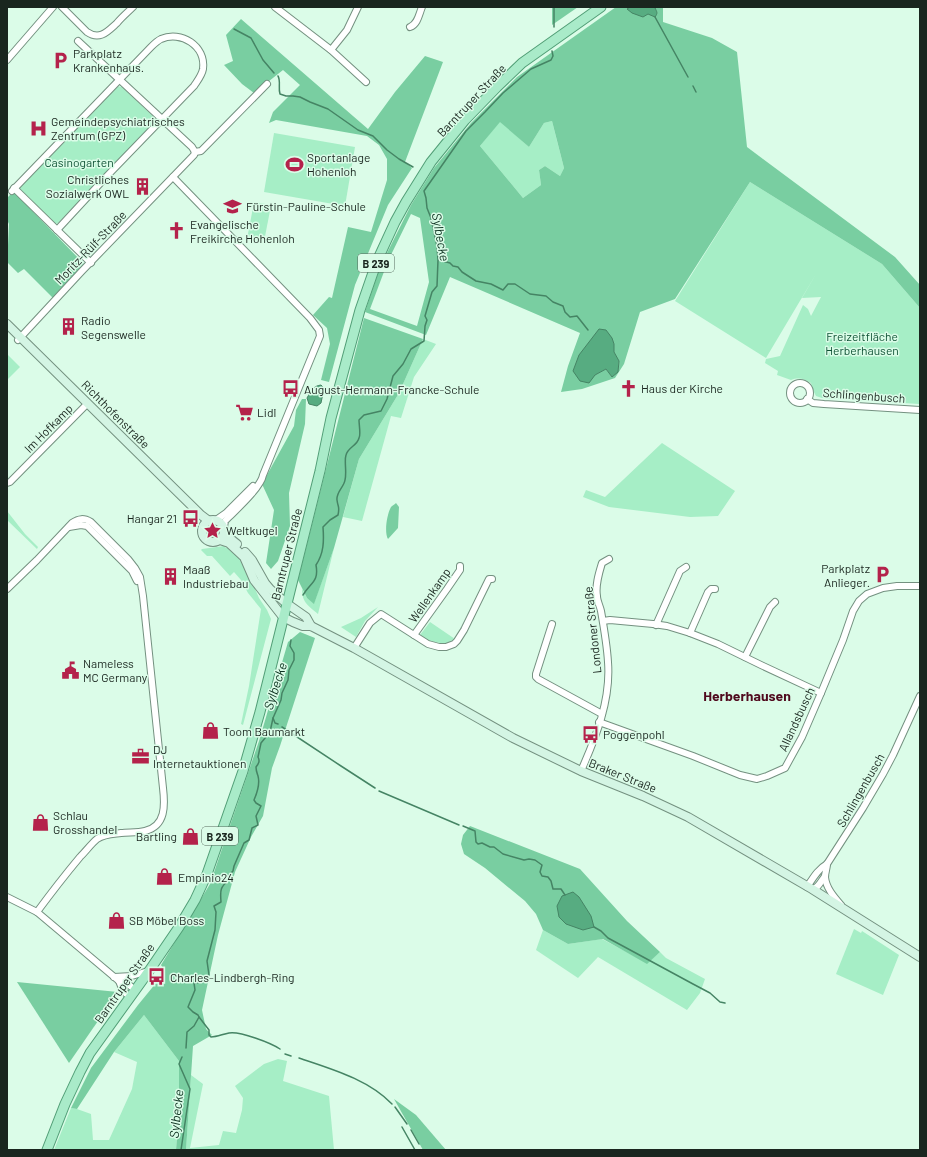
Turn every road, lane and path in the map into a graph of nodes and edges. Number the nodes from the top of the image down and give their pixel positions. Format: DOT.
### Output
graph roads {
  1 [pos="53,7"];
  2 [pos="62,7"];
  3 [pos="133,7"];
  4 [pos="275,7"];
  5 [pos="288,7"];
  6 [pos="358,7"];
  7 [pos="422,7"];
  8 [pos="602,7"];
  9 [pos="284,13"];
  10 [pos="410,27"];
  11 [pos="78,41"];
  12 [pos="331,50"];
  13 [pos="7,60"];
  14 [pos="120,79"];
  15 [pos="366,82"];
  16 [pos="267,84"];
  17 [pos="162,120"];
  18 [pos="195,152"];
  19 [pos="173,177"];
  20 [pos="57,230"];
  21 [pos="91,263"];
  22 [pos="7,324"];
  23 [pos="7,330"];
  24 [pos="19,338"];
  25 [pos="807,399"];
  26 [pos="87,405"];
  27 [pos="920,410"];
  28 [pos="263,475"];
  29 [pos="7,483"];
  30 [pos="210,522"];
  31 [pos="224,529"];
  32 [pos="220,540"];
  33 [pos="609,559"];
  34 [pos="460,566"];
  35 [pos="686,567"];
  36 [pos="492,578"];
  37 [pos="920,586"];
  38 [pos="715,589"];
  39 [pos="7,590"];
  40 [pos="775,602"];
  41 [pos="286,603"];
  42 [pos="283,617"];
  43 [pos="603,621"];
  44 [pos="552,624"];
  45 [pos="656,625"];
  46 [pos="311,626"];
  47 [pos="690,633"];
  48 [pos="414,635"];
  49 [pos="354,648"];
  50 [pos="745,657"];
  51 [pos="821,693"];
  52 [pos="920,696"];
  53 [pos="602,714"];
  54 [pos="599,722"];
  55 [pos="581,771"];
  56 [pos="827,864"];
  57 [pos="824,876"];
  58 [pos="809,888"];
  59 [pos="7,897"];
  60 [pos="846,910"];
  61 [pos="37,912"];
  62 [pos="920,957"];
  63 [pos="149,971"];
  64 [pos="117,979"];
  65 [pos="133,993"];
  66 [pos="47,1150"];
  1 -- 13 [label="street"];
  2 -- 3 [label="street"];
  4 -- 9 [label="street"];
  5 -- 9 [label="street"];
  6 -- 12 [label="street"];
  7 -- 10 [label="street"];
  8 -- 41 [label="main road, Barntruper Straße / B 239"];
  9 -- 12 [label="street"];
  11 -- 14 [label="street"];
  12 -- 15 [label="street"];
  14 -- 17 [label="street"];
  14 -- 17 [label="street"];
  14 -- 20 [label="street"];
  16 -- 18 [label="street, Moritz-Rülf-Straße"];
  17 -- 18 [label="street"];
  17 -- 20 [label="street"];
  18 -- 19 [label="street, Moritz-Rülf-Straße"];
  19 -- 21 [label="street, Moritz-Rülf-Straße"];
  19 -- 28 [label="street"];
  20 -- 21 [label="street"];
  21 -- 24 [label="street, Moritz-Rülf-Straße"];
  22 -- 24 [label="street, Richthofenstraße"];
  23 -- 24 [label="street, Richthofenstraße"];
  24 -- 26 [label="street, Richthofenstraße"];
  25 -- 27 [label="street, Schlingenbusch"];
  26 -- 29 [label="street, Im Hofkamp"];
  26 -- 30 [label="street, Richthofenstraße"];
  28 -- 30 [label="street"];
  28 -- 31 [label="street"];
  30 -- 31 [label="street"];
  30 -- 32 [label="street"];
  31 -- 32 [label="street"];
  31 -- 41 [label="street"];
  32 -- 42 [label="street"];
  33 -- 43 [label="street, Londoner Straße"];
  34 -- 48 [label="street, Wellenkamp"];
  35 -- 45 [label="street"];
  36 -- 48 [label="street, Wellenkamp"];
  37 -- 51 [label="street, Allandsbusch"];
  38 -- 47 [label="street"];
  39 -- 61 [label="street"];
  40 -- 50 [label="street"];
  41 -- 42 [label="main road, Barntruper Straße / B 239"];
  41 -- 46 [label="street, Braker Straße"];
  42 -- 46 [label="street, Braker Straße"];
  42 -- 63 [label="main road, Barntruper Straße / B 239"];
  43 -- 45 [label="street"];
  43 -- 53 [label="street, Londoner Straße"];
  44 -- 53 [label="street"];
  45 -- 47 [label="street"];
  46 -- 49 [label="street, Braker Straße"];
  47 -- 50 [label="street"];
  48 -- 49 [label="street, Wellenkamp"];
  49 -- 55 [label="street, Braker Straße"];
  50 -- 51 [label="street"];
  51 -- 54 [label="street, Allandsbusch"];
  52 -- 56 [label="street, Schlingenbusch"];
  53 -- 54 [label="street, Londoner Straße"];
  54 -- 55 [label="street, Londoner Straße"];
  55 -- 58 [label="street, Braker Straße"];
  56 -- 57 [label="street"];
  56 -- 58 [label="street, Schlingenbusch"];
  57 -- 58 [label="street"];
  57 -- 60 [label="street"];
  58 -- 60 [label="street, Braker Straße"];
  59 -- 61 [label="street"];
  60 -- 62 [label="street, Braker Straße"];
  61 -- 64 [label="street"];
  63 -- 64 [label="street"];
  63 -- 65 [label="main road, Barntruper Straße / B 239"];
  64 -- 65 [label="street"];
  65 -- 66 [label="main road, Barntruper Straße / B 239"];
}
